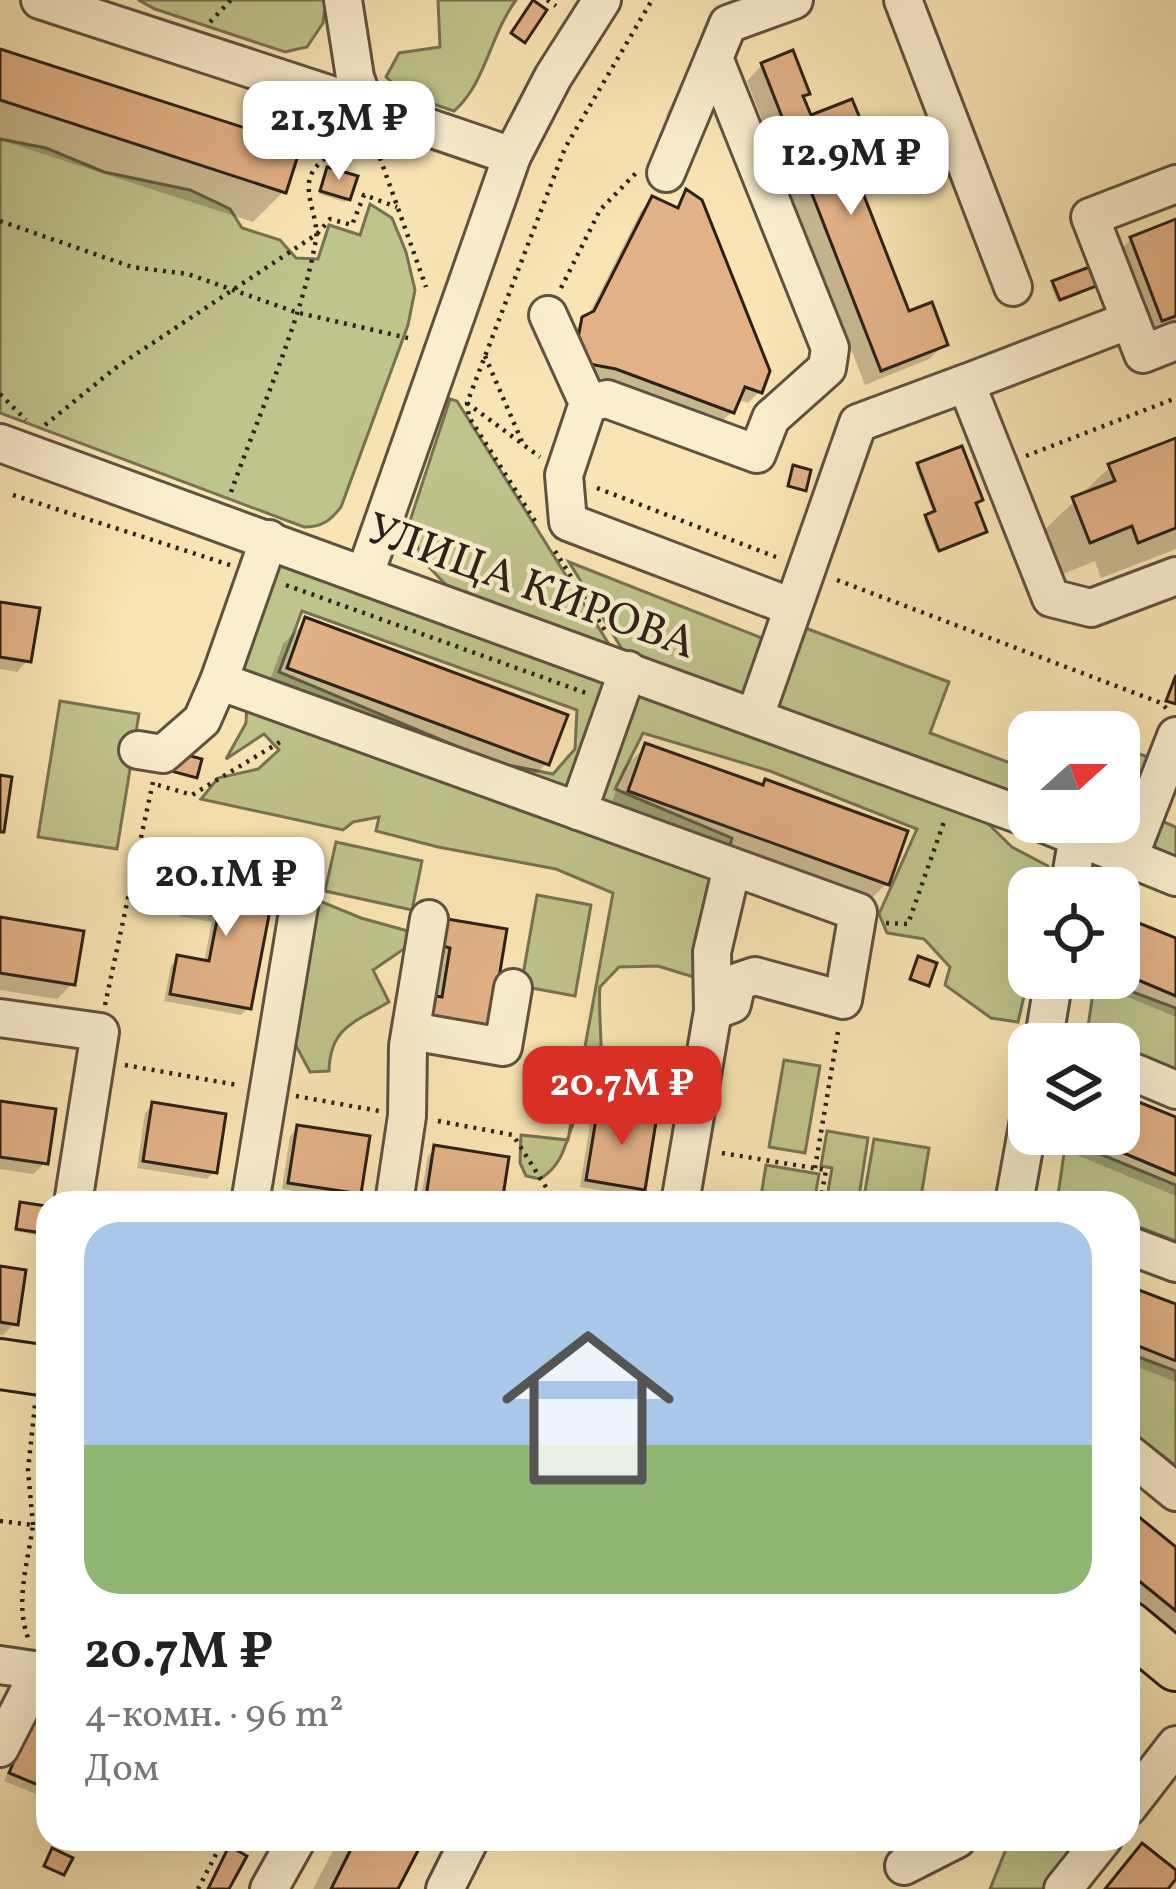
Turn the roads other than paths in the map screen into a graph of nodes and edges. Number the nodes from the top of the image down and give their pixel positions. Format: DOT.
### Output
graph roads {
  1 [pos="40,0"];
  2 [pos="344,0"];
  3 [pos="602,0"];
  4 [pos="794,0"];
  5 [pos="903,0"];
  6 [pos="714,58"];
  7 [pos="365,106"];
  8 [pos="512,156"];
  9 [pos="668,168"];
  10 [pos="1176,184"];
  11 [pos="1013,287"];
  12 [pos="548,315"];
  13 [pos="1130,320"];
  14 [pos="1176,341"];
  15 [pos="966,383"];
  16 [pos="588,403"];
  17 [pos="0,443"];
  18 [pos="269,539"];
  19 [pos="365,574"];
  20 [pos="1176,576"];
  21 [pos="792,607"];
  22 [pos="218,682"];
  23 [pos="622,687"];
  24 [pos="755,716"];
  25 [pos="1175,742"];
  26 [pos="151,763"];
  27 [pos="1008,810"];
  28 [pos="578,812"];
  29 [pos="1095,843"];
  30 [pos="1129,857"];
  31 [pos="733,867"];
  32 [pos="1176,877"];
  33 [pos="300,899"];
  34 [pos="429,919"];
  35 [pos="513,988"];
  36 [pos="713,1011"];
  37 [pos="0,1018"];
  38 [pos="411,1031"];
  39 [pos="1140,1075"];
  40 [pos="1176,1090"];
  41 [pos="1023,1155"];
  42 [pos="76,1191"];
  43 [pos="252,1191"];
  44 [pos="396,1191"];
  45 [pos="682,1191"];
  46 [pos="1018,1191"];
  47 [pos="1140,1250"];
  48 [pos="1176,1263"];
  49 [pos="1140,1463"];
  50 [pos="1176,1492"];
  51 [pos="1140,1636"];
  52 [pos="0,1665"];
  53 [pos="1176,1666"];
  54 [pos="36,1670"];
  55 [pos="36,1685"];
  56 [pos="1176,1745"];
  57 [pos="0,1748"];
  58 [pos="1140,1792"];
  59 [pos="290,1851"];
  60 [pos="464,1851"];
  61 [pos="933,1851"];
  62 [pos="1083,1851"];
  63 [pos="904,1866"];
  64 [pos="269,1889"];
  65 [pos="445,1889"];
  66 [pos="1063,1889"];
  1 -- 7 [label="street"];
  2 -- 7 [label="street"];
  3 -- 8 [label="street"];
  4 -- 6 [label="street"];
  5 -- 11 [label="street"];
  6 -- 9 [label="street"];
  6 -- 16 [label="street"];
  7 -- 8 [label="street"];
  8 -- 19 [label="street"];
  10 -- 13 [label="street"];
  12 -- 16 [label="street"];
  13 -- 14 [label="street"];
  13 -- 15 [label="street"];
  15 -- 20 [label="street"];
  15 -- 21 [label="street"];
  16 -- 21 [label="street"];
  17 -- 18 [label="street, УЛИЦА КИРОВА"];
  18 -- 19 [label="street, УЛИЦА КИРОВА"];
  18 -- 22 [label="street"];
  19 -- 23 [label="street, УЛИЦА КИРОВА"];
  21 -- 24 [label="street"];
  22 -- 26 [label="street"];
  22 -- 28 [label="street"];
  23 -- 24 [label="street, УЛИЦА КИРОВА"];
  23 -- 28 [label="street"];
  24 -- 27 [label="street, УЛИЦА КИРОВА"];
  25 -- 30 [label="street"];
  28 -- 31 [label="street"];
  29 -- 30 [label="street"];
  30 -- 32 [label="street"];
  31 -- 36 [label="street"];
  31 -- 36 [label="street"];
  33 -- 43 [label="street"];
  34 -- 38 [label="street"];
  35 -- 38 [label="street"];
  36 -- 45 [label="street"];
  37 -- 42 [label="street"];
  38 -- 44 [label="street"];
  39 -- 40 [label="street"];
  41 -- 46 [label="street"];
  47 -- 48 [label="street"];
  49 -- 50 [label="street"];
  51 -- 53 [label="main road"];
  52 -- 54 [label="street"];
  55 -- 57 [label="street"];
  56 -- 58 [label="street"];
  59 -- 64 [label="street"];
  60 -- 65 [label="street"];
  61 -- 63 [label="street"];
  62 -- 66 [label="street"];
}
